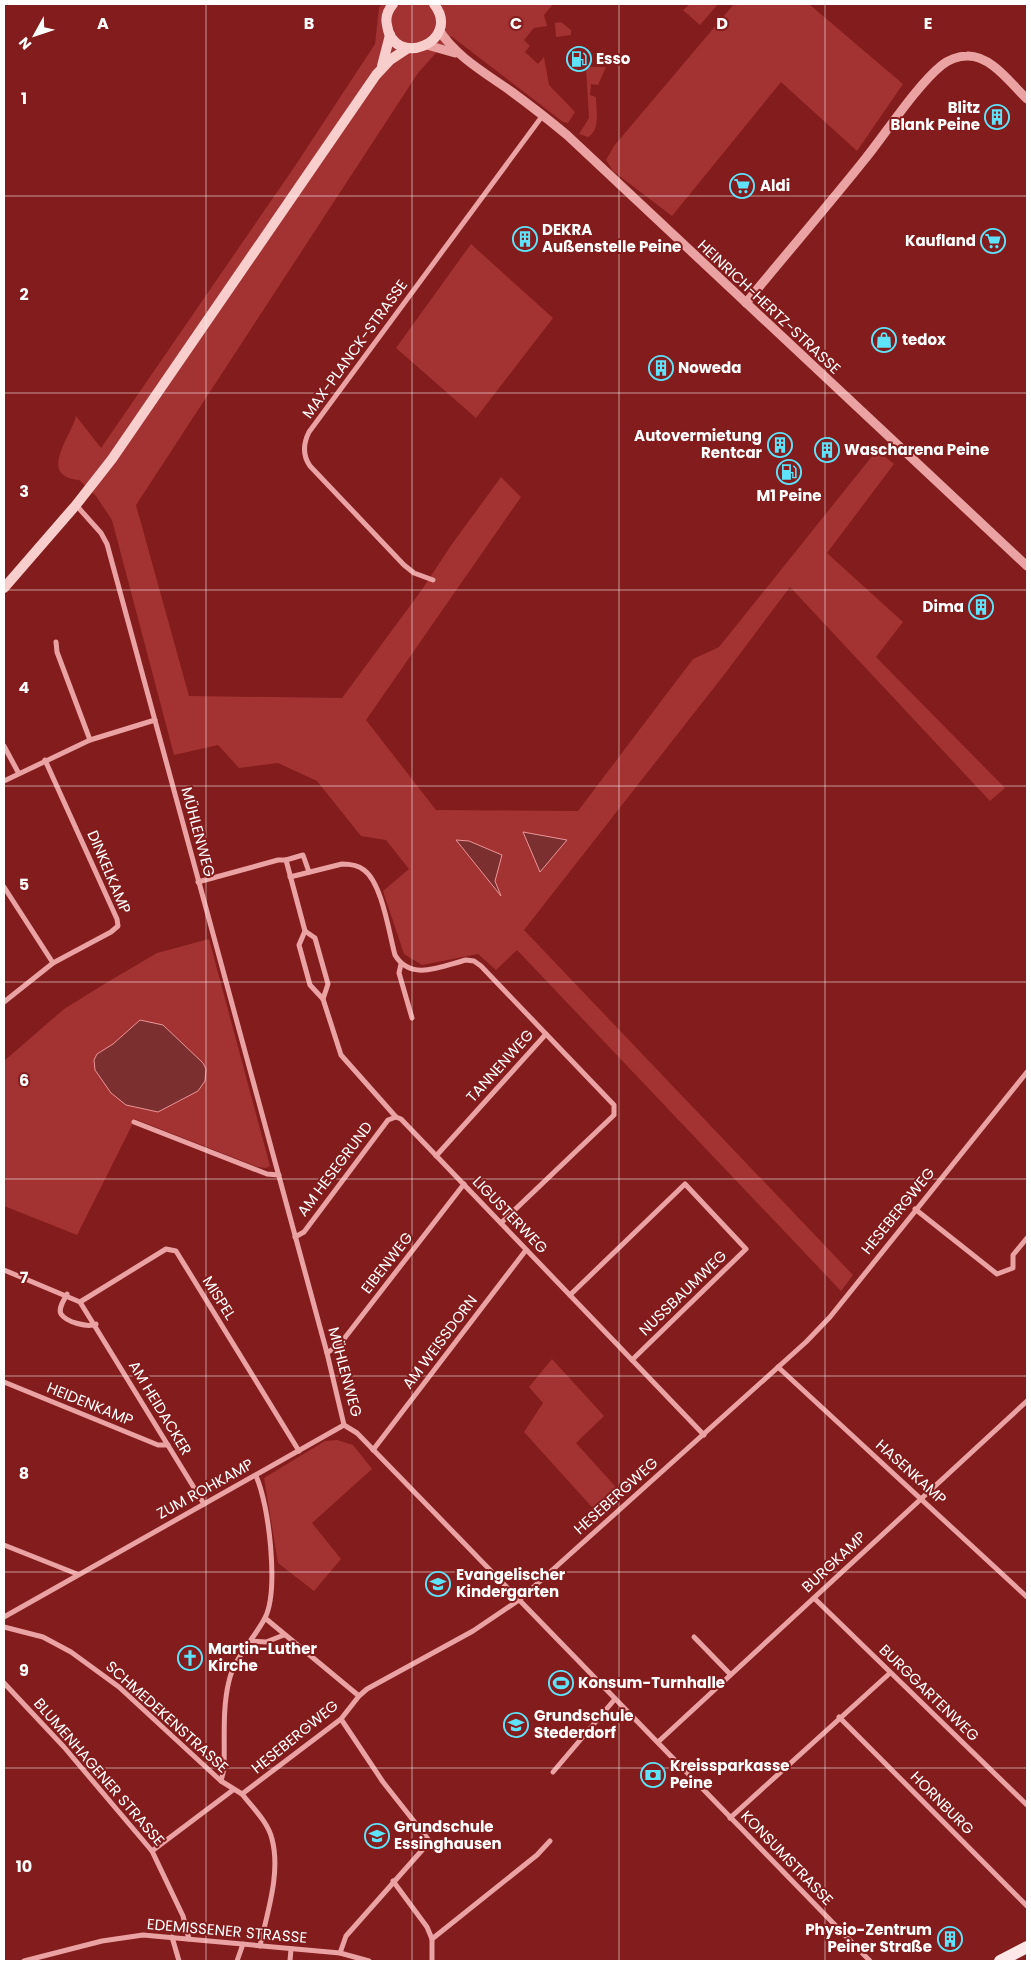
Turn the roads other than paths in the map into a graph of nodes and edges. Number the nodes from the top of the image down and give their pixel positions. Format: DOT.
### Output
graph roads {
  1 [pos="393,4"];
  2 [pos="435,4"];
  3 [pos="439,30"];
  4 [pos="390,36"];
  5 [pos="427,45"];
  6 [pos="408,48"];
  7 [pos="463,57"];
  8 [pos="376,75"];
  9 [pos="1027,99"];
  10 [pos="543,115"];
  11 [pos="746,303"];
  12 [pos="76,505"];
  13 [pos="1027,566"];
  14 [pos="433,580"];
  15 [pos="4,588"];
  16 [pos="56,642"];
  17 [pos="155,720"];
  18 [pos="90,740"];
  19 [pos="4,746"];
  20 [pos="45,760"];
  21 [pos="18,772"];
  22 [pos="4,781"];
  23 [pos="286,860"];
  24 [pos="309,872"];
  25 [pos="290,877"];
  26 [pos="198,882"];
  27 [pos="4,888"];
  28 [pos="305,931"];
  29 [pos="53,963"];
  30 [pos="401,964"];
  31 [pos="323,999"];
  32 [pos="4,1002"];
  33 [pos="412,1018"];
  34 [pos="546,1034"];
  35 [pos="1027,1072"];
  36 [pos="396,1117"];
  37 [pos="134,1122"];
  38 [pos="436,1156"];
  39 [pos="279,1175"];
  40 [pos="464,1184"];
  41 [pos="915,1209"];
  42 [pos="501,1223"];
  43 [pos="295,1237"];
  44 [pos="1027,1238"];
  45 [pos="526,1250"];
  46 [pos="4,1270"];
  47 [pos="66,1294"];
  48 [pos="570,1295"];
  49 [pos="80,1302"];
  50 [pos="96,1324"];
  51 [pos="327,1354"];
  52 [pos="632,1360"];
  53 [pos="778,1367"];
  54 [pos="4,1382"];
  55 [pos="1027,1401"];
  56 [pos="344,1425"];
  57 [pos="704,1435"];
  58 [pos="168,1446"];
  59 [pos="373,1450"];
  60 [pos="299,1451"];
  61 [pos="256,1476"];
  62 [pos="921,1498"];
  63 [pos="204,1504"];
  64 [pos="4,1545"];
  65 [pos="77,1574"];
  66 [pos="1027,1597"];
  67 [pos="814,1598"];
  68 [pos="519,1600"];
  69 [pos="4,1616"];
  70 [pos="265,1618"];
  71 [pos="4,1626"];
  72 [pos="284,1635"];
  73 [pos="694,1637"];
  74 [pos="252,1641"];
  75 [pos="890,1672"];
  76 [pos="730,1674"];
  77 [pos="4,1683"];
  78 [pos="359,1696"];
  79 [pos="615,1699"];
  80 [pos="839,1717"];
  81 [pos="341,1719"];
  82 [pos="658,1742"];
  83 [pos="553,1772"];
  84 [pos="221,1782"];
  85 [pos="233,1790"];
  86 [pos="242,1794"];
  87 [pos="1027,1805"];
  88 [pos="730,1818"];
  89 [pos="550,1841"];
  90 [pos="152,1851"];
  91 [pos="393,1881"];
  92 [pos="1027,1906"];
  93 [pos="172,1937"];
  94 [pos="189,1939"];
  95 [pos="432,1939"];
  96 [pos="243,1944"];
  97 [pos="260,1946"];
  98 [pos="1027,1947"];
  99 [pos="291,1950"];
  100 [pos="340,1953"];
  101 [pos="24,1961"];
  102 [pos="179,1961"];
  103 [pos="237,1961"];
  104 [pos="290,1961"];
  105 [pos="369,1961"];
  106 [pos="432,1961"];
  107 [pos="870,1961"];
  108 [pos="1000,1961"];
  1 -- 4 [label="main road"];
  2 -- 3 [label="main road"];
  3 -- 5 [label="main road"];
  3 -- 7 [label="street, HEINRICH-HERTZ-STRASSE"];
  4 -- 6 [label="main road"];
  4 -- 8 [label="main road"];
  5 -- 6 [label="main road"];
  5 -- 7 [label="street, HEINRICH-HERTZ-STRASSE"];
  6 -- 8 [label="main road"];
  7 -- 10 [label="street, HEINRICH-HERTZ-STRASSE"];
  8 -- 12 [label="main road"];
  9 -- 11 [label="street"];
  10 -- 11 [label="street, HEINRICH-HERTZ-STRASSE"];
  10 -- 14 [label="street, MAX-PLANCK-STRASSE"];
  11 -- 13 [label="street, HEINRICH-HERTZ-STRASSE"];
  12 -- 15 [label="main road"];
  12 -- 17 [label="street, MÜHLENWEG"];
  16 -- 18 [label="street"];
  17 -- 18 [label="street"];
  17 -- 26 [label="street, MÜHLENWEG"];
  18 -- 20 [label="street"];
  19 -- 21 [label="street"];
  20 -- 21 [label="street"];
  20 -- 29 [label="street, DINKELKAMP"];
  21 -- 22 [label="street"];
  23 -- 24 [label="street"];
  23 -- 25 [label="street, LIGUSTERWEG"];
  23 -- 26 [label="street"];
  24 -- 25 [label="street"];
  24 -- 30 [label="street"];
  25 -- 28 [label="street, LIGUSTERWEG"];
  26 -- 39 [label="street, MÜHLENWEG"];
  27 -- 29 [label="street"];
  28 -- 31 [label="street, LIGUSTERWEG"];
  28 -- 31 [label="street, LIGUSTERWEG"];
  29 -- 32 [label="street, DINKELKAMP"];
  30 -- 33 [label="street"];
  30 -- 34 [label="street"];
  31 -- 36 [label="street, LIGUSTERWEG"];
  34 -- 38 [label="street, TANNENWEG"];
  34 -- 42 [label="street, TANNENWEG"];
  35 -- 41 [label="street, HESEBERGWEG"];
  36 -- 38 [label="street, LIGUSTERWEG"];
  36 -- 43 [label="street, AM HESEGRUND"];
  37 -- 39 [label="street"];
  38 -- 40 [label="street, LIGUSTERWEG"];
  39 -- 43 [label="street, MÜHLENWEG"];
  40 -- 42 [label="street, LIGUSTERWEG"];
  40 -- 51 [label="street, EIBENWEG"];
  41 -- 44 [label="street"];
  41 -- 53 [label="street, HESEBERGWEG"];
  42 -- 45 [label="street, LIGUSTERWEG"];
  43 -- 51 [label="street, MÜHLENWEG"];
  45 -- 48 [label="street, LIGUSTERWEG"];
  45 -- 59 [label="street, AM WEISSDORN"];
  46 -- 47 [label="street, AM HEIDACKER"];
  47 -- 49 [label="street, AM HEIDACKER"];
  47 -- 50 [label="street"];
  48 -- 52 [label="street, LIGUSTERWEG"];
  48 -- 52 [label="street, NUSSBAUMWEG"];
  49 -- 50 [label="street, AM HEIDACKER"];
  49 -- 60 [label="street, MISPEL"];
  50 -- 58 [label="street, AM HEIDACKER"];
  51 -- 56 [label="street, MÜHLENWEG"];
  52 -- 57 [label="street, LIGUSTERWEG"];
  53 -- 57 [label="street, HESEBERGWEG"];
  53 -- 62 [label="street, HASENKAMP"];
  54 -- 58 [label="street, HEIDENKAMP"];
  55 -- 62 [label="street, BURGKAMP"];
  56 -- 59 [label="street, MÜHLENWEG"];
  56 -- 60 [label="street, ZUM ROHKAMP"];
  57 -- 68 [label="street, HESEBERGWEG"];
  58 -- 63 [label="street, AM HEIDACKER"];
  59 -- 68 [label="street, MÜHLENWEG"];
  60 -- 61 [label="street, ZUM ROHKAMP"];
  61 -- 63 [label="street, ZUM ROHKAMP"];
  61 -- 70 [label="street"];
  62 -- 66 [label="street, HASENKAMP"];
  62 -- 67 [label="street, BURGKAMP"];
  63 -- 65 [label="street, ZUM ROHKAMP"];
  64 -- 65 [label="street"];
  65 -- 69 [label="street, ZUM ROHKAMP"];
  67 -- 75 [label="street, BURGGARTENWEG"];
  67 -- 76 [label="street, BURGKAMP"];
  68 -- 78 [label="street, HESEBERGWEG"];
  68 -- 79 [label="street, KONSUMSTRASSE"];
  70 -- 72 [label="street"];
  70 -- 74 [label="street"];
  71 -- 84 [label="street, SCHMEDEKENSTRASSE"];
  72 -- 74 [label="street"];
  72 -- 78 [label="street"];
  73 -- 76 [label="street"];
  74 -- 84 [label="street"];
  75 -- 80 [label="street"];
  75 -- 87 [label="street, BURGGARTENWEG"];
  76 -- 82 [label="street, BURGKAMP"];
  77 -- 90 [label="street, BLUMENHAGENER STRASSE"];
  78 -- 81 [label="street, HESEBERGWEG"];
  79 -- 82 [label="street, KONSUMSTRASSE"];
  79 -- 83 [label="street"];
  80 -- 88 [label="street"];
  80 -- 92 [label="street, HORNBURG"];
  81 -- 86 [label="street, HESEBERGWEG"];
  81 -- 91 [label="street"];
  82 -- 88 [label="street, KONSUMSTRASSE"];
  84 -- 85 [label="street, SCHMEDEKENSTRASSE"];
  85 -- 86 [label="street"];
  85 -- 90 [label="street"];
  86 -- 97 [label="street"];
  88 -- 107 [label="street, KONSUMSTRASSE"];
  89 -- 95 [label="street"];
  90 -- 94 [label="street, BLUMENHAGENER STRASSE"];
  91 -- 95 [label="street"];
  91 -- 100 [label="street"];
  93 -- 94 [label="street, EDEMISSENER STRASSE"];
  93 -- 101 [label="street, EDEMISSENER STRASSE"];
  93 -- 102 [label="street"];
  94 -- 96 [label="street, EDEMISSENER STRASSE"];
  95 -- 106 [label="street"];
  96 -- 97 [label="street, EDEMISSENER STRASSE"];
  96 -- 103 [label="street"];
  97 -- 99 [label="street, EDEMISSENER STRASSE"];
  98 -- 108 [label="main road"];
  99 -- 100 [label="street, EDEMISSENER STRASSE"];
  99 -- 104 [label="street"];
  100 -- 105 [label="street, EDEMISSENER STRASSE"];
}
